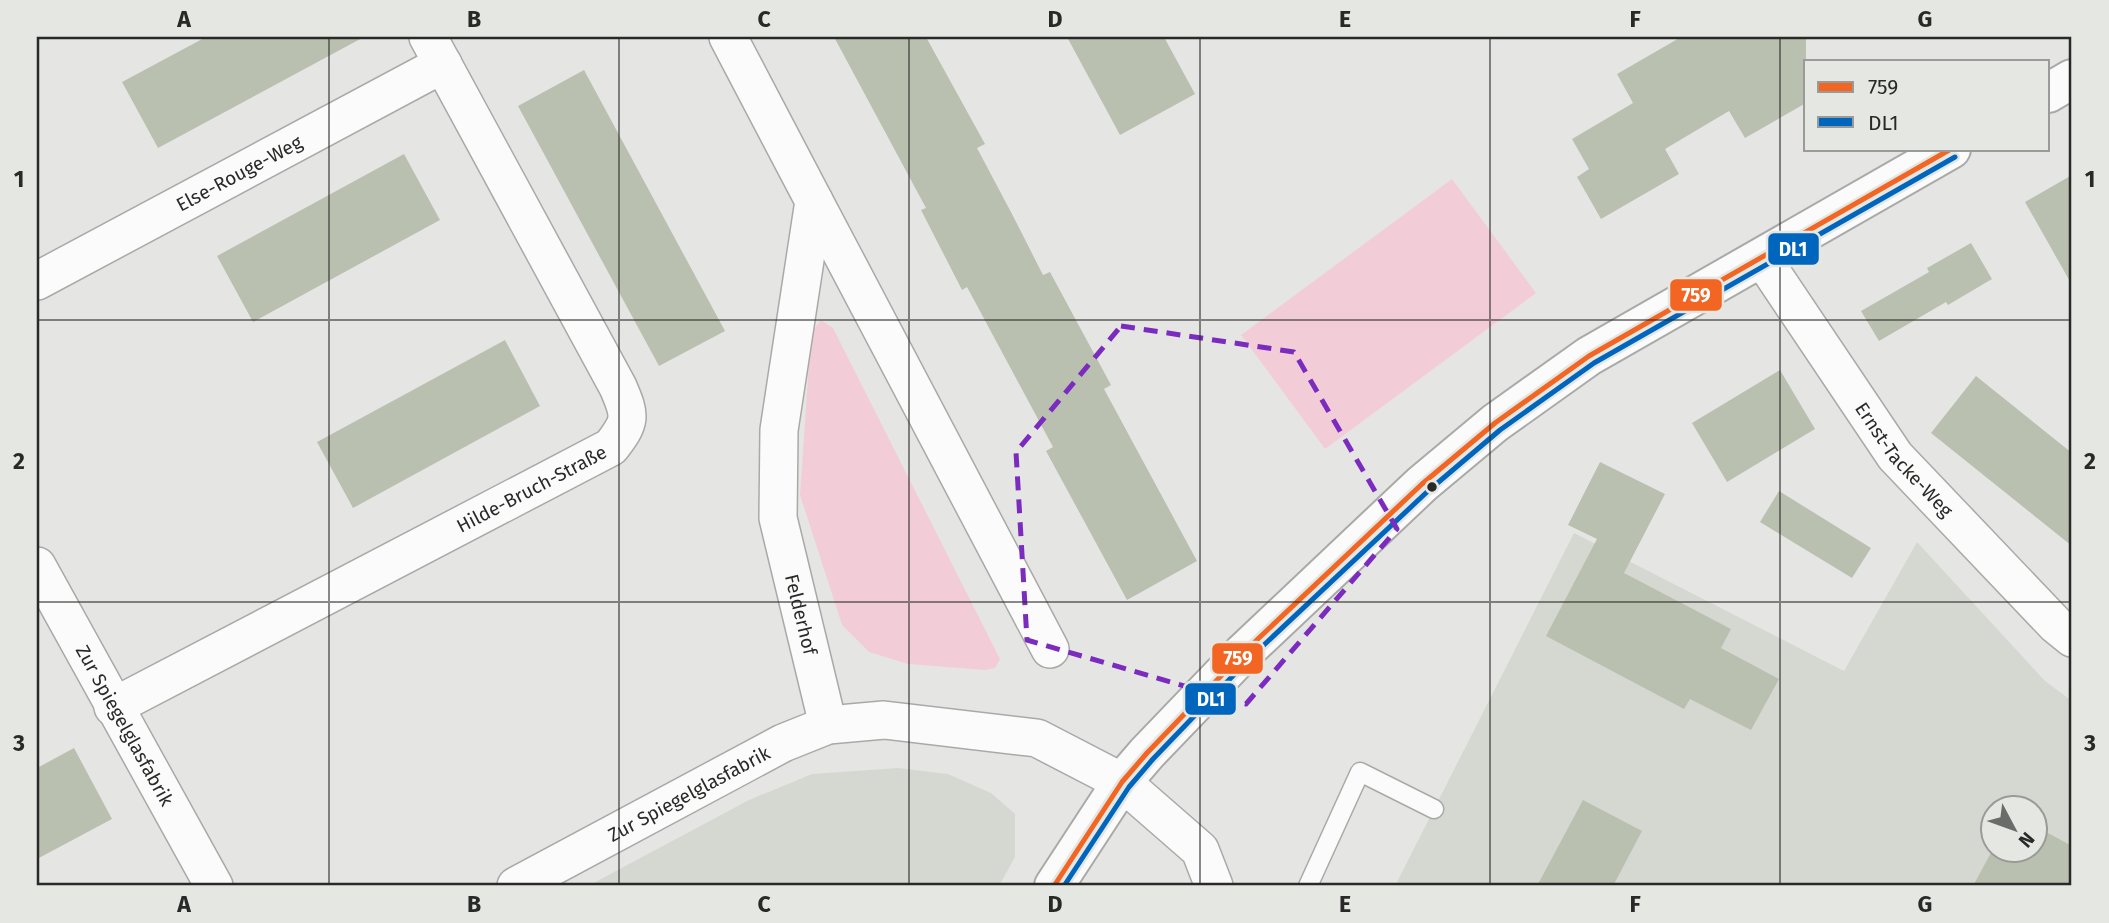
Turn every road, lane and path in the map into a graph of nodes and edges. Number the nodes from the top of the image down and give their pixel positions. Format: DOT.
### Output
graph roads {
  1 [pos="728,37"];
  2 [pos="435,50"];
  3 [pos="2072,79"];
  4 [pos="2050,92"];
  5 [pos="1949,150"];
  6 [pos="814,201"];
  7 [pos="1762,258"];
  8 [pos="37,281"];
  9 [pos="37,566"];
  10 [pos="2072,638"];
  11 [pos="1050,649"];
  12 [pos="113,707"];
  13 [pos="828,725"];
  14 [pos="1122,782"];
  15 [pos="1434,809"];
  16 [pos="214,886"];
  17 [pos="516,886"];
  18 [pos="1054,886"];
  19 [pos="1214,886"];
  20 [pos="1308,886"];
  1 -- 6 [label="street"];
  2 -- 8 [label="street, Else-Rouge-Weg"];
  2 -- 12 [label="street, Hilde-Bruch-Straße"];
  3 -- 4 [label="main road"];
  5 -- 7 [label="main road"];
  6 -- 11 [label="street"];
  6 -- 13 [label="street, Felderhof"];
  7 -- 10 [label="street, Ernst-Tacke-Weg"];
  7 -- 14 [label="main road"];
  9 -- 12 [label="street, Zur Spiegelglasfabrik"];
  12 -- 16 [label="street, Zur Spiegelglasfabrik"];
  13 -- 14 [label="street"];
  13 -- 17 [label="street, Zur Spiegelglasfabrik"];
  14 -- 18 [label="main road"];
  14 -- 19 [label="street"];
  15 -- 20 [label="lane"];
}
